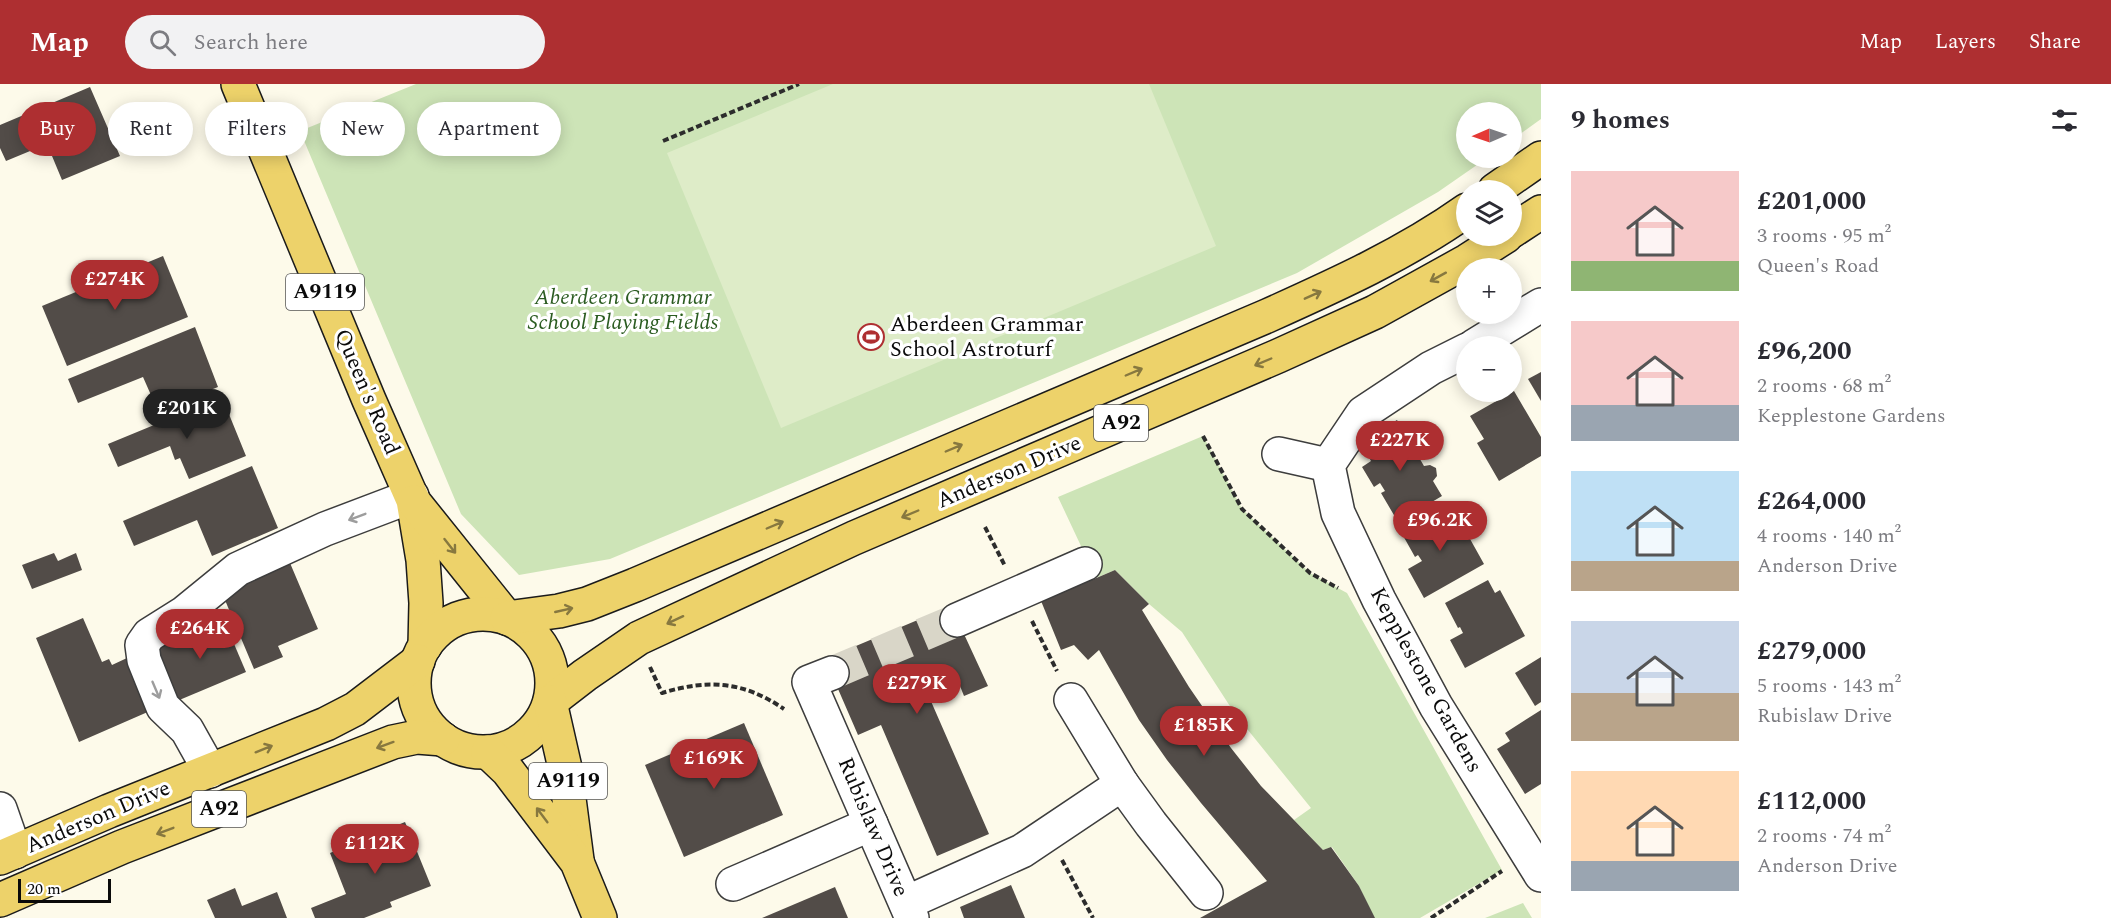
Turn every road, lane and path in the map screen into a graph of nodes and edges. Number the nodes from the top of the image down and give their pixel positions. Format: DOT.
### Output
graph roads {
  1 [pos="238,84"];
  2 [pos="799,84"];
  3 [pos="663,141"];
  4 [pos="1541,158"];
  5 [pos="1509,180"];
  6 [pos="1541,212"];
  7 [pos="1456,218"];
  8 [pos="1522,224"];
  9 [pos="1490,246"];
  10 [pos="1541,306"];
  11 [pos="1491,336"];
  12 [pos="1456,356"];
  13 [pos="1203,436"];
  14 [pos="1279,454"];
  15 [pos="1328,465"];
  16 [pos="412,498"];
  17 [pos="1085,564"];
  18 [pos="1379,600"];
  19 [pos="507,618"];
  20 [pos="957,620"];
  21 [pos="422,653"];
  22 [pos="832,673"];
  23 [pos="662,693"];
  24 [pos="1071,700"];
  25 [pos="550,702"];
  26 [pos="788,711"];
  27 [pos="443,739"];
  28 [pos="488,752"];
  29 [pos="210,771"];
  30 [pos="1122,784"];
  31 [pos="0,809"];
  32 [pos="871,824"];
  33 [pos="8,855"];
  34 [pos="1536,858"];
  35 [pos="1062,860"];
  36 [pos="577,862"];
  37 [pos="733,884"];
  38 [pos="1206,893"];
  39 [pos="0,900"];
  40 [pos="909,911"];
  41 [pos="600,918"];
  42 [pos="1093,918"];
  43 [pos="1431,918"];
  1 -- 16 [label="main road, Queen's Road / A9119"];
  2 -- 3 [label="path"];
  4 -- 5 [label="main road"];
  6 -- 8 [label="main road"];
  19 -- 7 [label="main road, Anderson Drive / A92, one-way"];
  9 -- 25 [label="main road, Anderson Drive / A92, one-way"];
  10 -- 11 [label="street"];
  12 -- 15 [label="street"];
  13 -- 18 [label="path"];
  14 -- 15 [label="street"];
  15 -- 18 [label="street, Kepplestone Gardens"];
  16 -- 19 [label="main road, Queen's Road / A9119, one-way"];
  16 -- 21 [label="main road, Queen's Road / A9119"];
  16 -- 29 [label="street, one-way"];
  17 -- 20 [label="street"];
  18 -- 34 [label="street, Kepplestone Gardens"];
  19 -- 21 [label="main road, A92"];
  19 -- 25 [label="main road, A92"];
  21 -- 27 [label="main road, A92"];
  29 -- 21 [label="main road, Anderson Drive / A92, one-way"];
  22 -- 32 [label="street, Rubislaw Drive"];
  23 -- 26 [label="path"];
  24 -- 30 [label="street"];
  25 -- 28 [label="main road, A92"];
  25 -- 36 [label="main road, A9119"];
  27 -- 28 [label="main road, A92"];
  27 -- 39 [label="main road, Anderson Drive / A92, one-way"];
  36 -- 28 [label="main road, A9119, one-way"];
  29 -- 33 [label="main road, Anderson Drive / A92"];
  30 -- 38 [label="street"];
  30 -- 40 [label="street"];
  31 -- 33 [label="street"];
  32 -- 37 [label="street"];
  32 -- 40 [label="street, Rubislaw Drive"];
  34 -- 43 [label="path"];
  35 -- 42 [label="path"];
  36 -- 41 [label="main road, A9119"];
}
